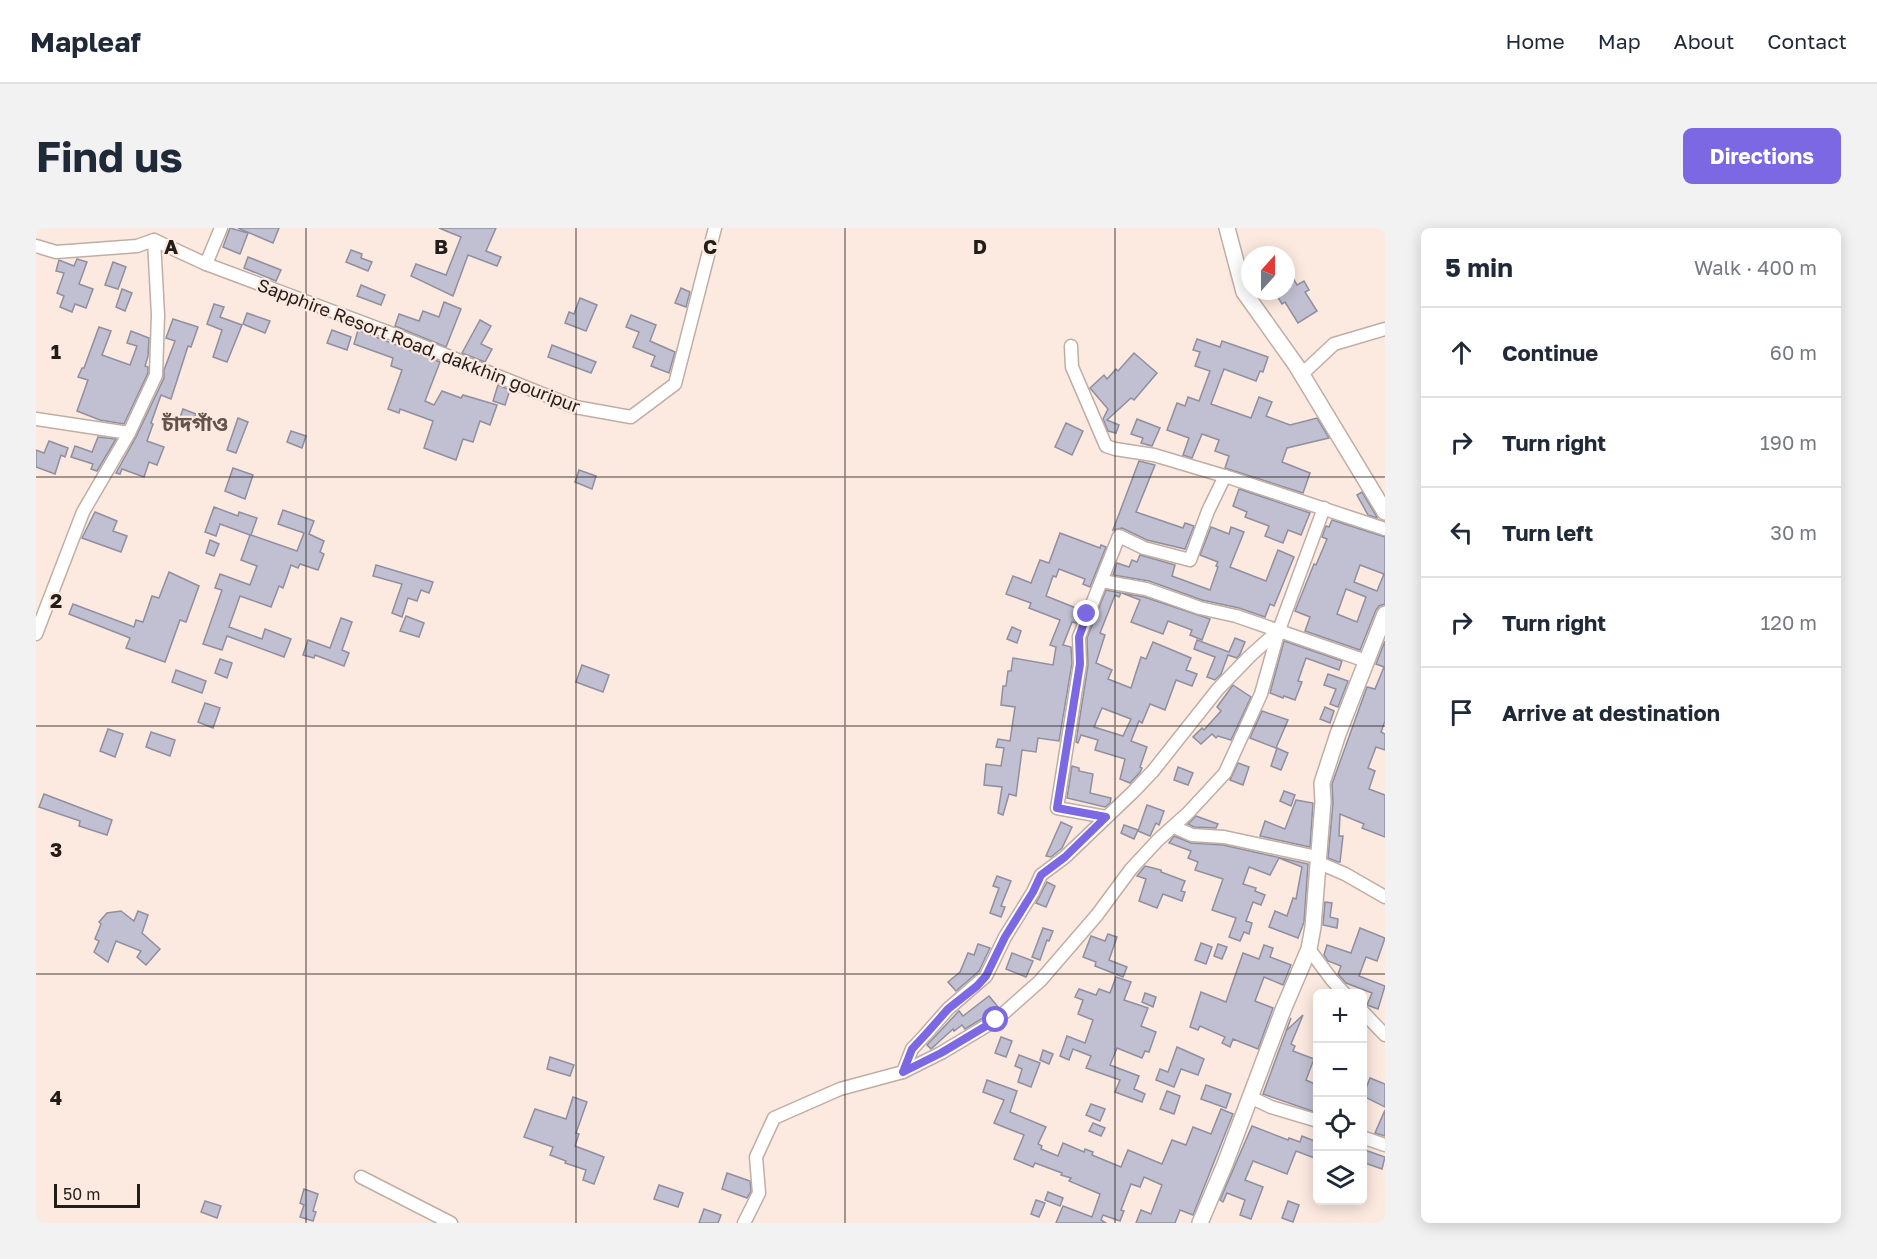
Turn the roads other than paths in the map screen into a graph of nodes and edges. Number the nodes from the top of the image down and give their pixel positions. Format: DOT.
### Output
graph roads {
  1 [pos="221,228"];
  2 [pos="715,228"];
  3 [pos="1227,228"];
  4 [pos="154,240"];
  5 [pos="36,246"];
  6 [pos="206,264"];
  7 [pos="1385,329"];
  8 [pos="1071,346"];
  9 [pos="1302,374"];
  10 [pos="36,419"];
  11 [pos="129,433"];
  12 [pos="1225,476"];
  13 [pos="1324,508"];
  14 [pos="1385,512"];
  15 [pos="1385,529"];
  16 [pos="1102,580"];
  17 [pos="1385,614"];
  18 [pos="1279,630"];
  19 [pos="36,634"];
  20 [pos="1366,661"];
  21 [pos="1106,817"];
  22 [pos="1174,827"];
  23 [pos="1317,859"];
  24 [pos="1385,897"];
  25 [pos="1309,949"];
  26 [pos="1342,989"];
  27 [pos="1367,1016"];
  28 [pos="1385,1035"];
  29 [pos="903,1072"];
  30 [pos="1250,1097"];
  31 [pos="1313,1120"];
  32 [pos="1367,1139"];
  33 [pos="1385,1145"];
  34 [pos="361,1177"];
  35 [pos="451,1223"];
  36 [pos="744,1223"];
  37 [pos="1200,1223"];
  1 -- 6 [label="street"];
  2 -- 6 [label="street, Sapphire Resort Road, dakkhin gouripur"];
  3 -- 9 [label="street"];
  4 -- 5 [label="street"];
  4 -- 6 [label="street, Sapphire Resort Road, dakkhin gouripur"];
  4 -- 11 [label="street"];
  7 -- 9 [label="street"];
  8 -- 12 [label="street"];
  9 -- 14 [label="street"];
  10 -- 11 [label="street"];
  11 -- 19 [label="street"];
  12 -- 13 [label="street"];
  12 -- 16 [label="street"];
  13 -- 15 [label="street"];
  13 -- 18 [label="street"];
  16 -- 18 [label="street"];
  16 -- 21 [label="street"];
  17 -- 20 [label="street"];
  18 -- 20 [label="street"];
  18 -- 21 [label="street"];
  18 -- 22 [label="street"];
  20 -- 23 [label="street"];
  21 -- 29 [label="street"];
  22 -- 23 [label="street"];
  22 -- 29 [label="street"];
  23 -- 24 [label="street"];
  23 -- 25 [label="street"];
  25 -- 26 [label="street"];
  25 -- 30 [label="street"];
  27 -- 28 [label="street"];
  29 -- 36 [label="street"];
  30 -- 31 [label="street"];
  30 -- 37 [label="street"];
  32 -- 33 [label="street"];
  34 -- 35 [label="street"];
}
